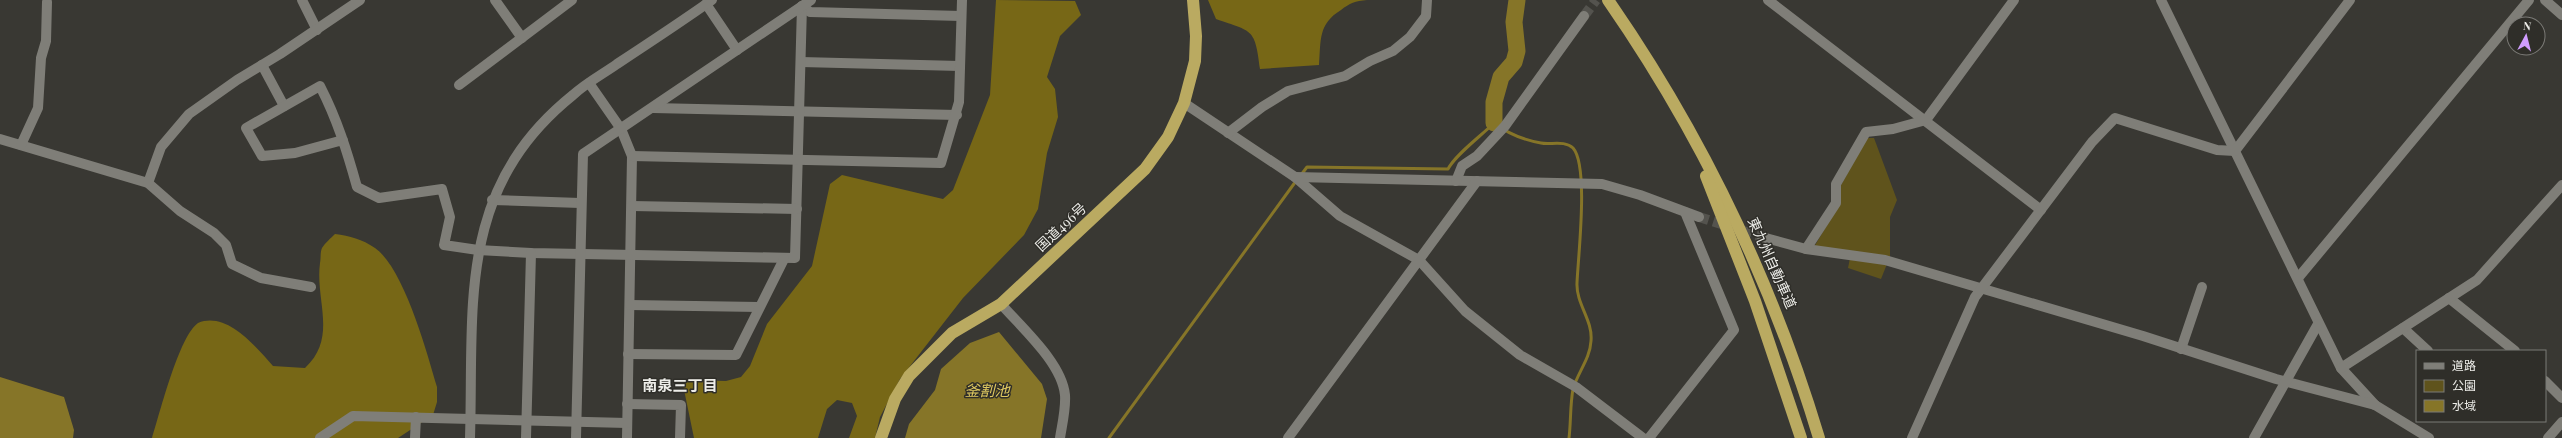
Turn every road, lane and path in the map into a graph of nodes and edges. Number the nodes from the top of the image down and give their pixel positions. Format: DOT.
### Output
graph roads {
  1 [pos="302,0"];
  2 [pos="360,0"];
  3 [pos="495,0"];
  4 [pos="572,0"];
  5 [pos="811,0"];
  6 [pos="962,0"];
  7 [pos="1193,0"];
  8 [pos="1427,0"];
  9 [pos="1608,0"];
  10 [pos="1768,0"];
  11 [pos="2014,0"];
  12 [pos="2161,0"];
  13 [pos="2350,0"];
  14 [pos="2529,0"];
  15 [pos="2544,0"];
  16 [pos="45,1"];
  17 [pos="709,2"];
  18 [pos="802,6"];
  19 [pos="2562,15"];
  20 [pos="961,16"];
  21 [pos="1584,16"];
  22 [pos="317,30"];
  23 [pos="522,38"];
  24 [pos="737,50"];
  25 [pos="801,62"];
  26 [pos="262,66"];
  27 [pos="960,66"];
  28 [pos="589,83"];
  29 [pos="459,85"];
  30 [pos="1184,103"];
  31 [pos="284,106"];
  32 [pos="654,108"];
  33 [pos="1676,110"];
  34 [pos="800,112"];
  35 [pos="957,115"];
  36 [pos="1926,120"];
  37 [pos="621,129"];
  38 [pos="1228,133"];
  39 [pos="0,139"];
  40 [pos="343,140"];
  41 [pos="21,145"];
  42 [pos="2235,152"];
  43 [pos="632,156"];
  44 [pos="798,160"];
  45 [pos="1295,177"];
  46 [pos="1456,181"];
  47 [pos="1477,181"];
  48 [pos="148,183"];
  49 [pos="2562,185"];
  50 [pos="492,200"];
  51 [pos="580,203"];
  52 [pos="632,206"];
  53 [pos="797,209"];
  54 [pos="2041,210"];
  55 [pos="1685,212"];
  56 [pos="1699,217"];
  57 [pos="1762,237"];
  58 [pos="1806,249"];
  59 [pos="478,250"];
  60 [pos="531,253"];
  61 [pos="580,254"];
  62 [pos="631,254"];
  63 [pos="784,259"];
  64 [pos="1420,260"];
  65 [pos="2298,278"];
  66 [pos="311,287"];
  67 [pos="2202,288"];
  68 [pos="1981,289"];
  69 [pos="2449,298"];
  70 [pos="1001,304"];
  71 [pos="630,305"];
  72 [pos="759,307"];
  73 [pos="2318,324"];
  74 [pos="2403,328"];
  75 [pos="2181,349"];
  76 [pos="2427,350"];
  77 [pos="2514,350"];
  78 [pos="628,354"];
  79 [pos="2341,368"];
  80 [pos="2286,380"];
  81 [pos="2546,382"];
  82 [pos="2562,398"];
  83 [pos="627,404"];
  84 [pos="2375,405"];
  85 [pos="416,417"];
  86 [pos="471,419"];
  87 [pos="527,420"];
  88 [pos="576,422"];
  89 [pos="2562,422"];
  90 [pos="627,423"];
  91 [pos="320,438"];
  92 [pos="415,438"];
  93 [pos="470,438"];
  94 [pos="526,438"];
  95 [pos="576,438"];
  96 [pos="627,438"];
  97 [pos="680,438"];
  98 [pos="882,438"];
  99 [pos="1060,438"];
  100 [pos="1288,438"];
  101 [pos="1643,438"];
  102 [pos="1650,438"];
  103 [pos="1800,438"];
  104 [pos="1819,438"];
  105 [pos="1912,438"];
  106 [pos="2254,438"];
  107 [pos="2430,438"];
  108 [pos="2548,438"];
  1 -- 22 [label="street"];
  2 -- 22 [label="street"];
  3 -- 23 [label="street"];
  4 -- 23 [label="street"];
  5 -- 18 [label="street"];
  6 -- 20 [label="street"];
  7 -- 30 [label="highway, 国道496号"];
  8 -- 38 [label="street"];
  9 -- 33 [label="highway, 東九州自動車道"];
  10 -- 36 [label="street"];
  11 -- 36 [label="street"];
  12 -- 42 [label="street"];
  13 -- 42 [label="street"];
  14 -- 65 [label="street"];
  15 -- 19 [label="street"];
  16 -- 41 [label="street"];
  17 -- 24 [label="street"];
  17 -- 28 [label="street"];
  18 -- 20 [label="street"];
  18 -- 24 [label="street"];
  18 -- 25 [label="street"];
  20 -- 27 [label="street"];
  21 -- 46 [label="street"];
  22 -- 26 [label="street"];
  23 -- 29 [label="street"];
  24 -- 32 [label="street"];
  25 -- 27 [label="street"];
  25 -- 34 [label="street"];
  26 -- 31 [label="street"];
  26 -- 48 [label="street"];
  27 -- 35 [label="street"];
  28 -- 37 [label="street"];
  28 -- 50 [label="street"];
  30 -- 38 [label="street"];
  30 -- 70 [label="highway, 国道496号"];
  31 -- 40 [label="street"];
  31 -- 40 [label="street"];
  32 -- 34 [label="street"];
  32 -- 37 [label="street"];
  33 -- 103 [label="highway, 東九州自動車道"];
  33 -- 104 [label="highway, 東九州自動車道"];
  34 -- 35 [label="street"];
  34 -- 44 [label="street"];
  35 -- 44 [label="street"];
  36 -- 54 [label="street"];
  36 -- 58 [label="street"];
  37 -- 43 [label="street"];
  37 -- 51 [label="street"];
  38 -- 45 [label="street"];
  39 -- 41 [label="street"];
  40 -- 59 [label="street"];
  41 -- 48 [label="street"];
  42 -- 54 [label="street"];
  42 -- 65 [label="street"];
  43 -- 44 [label="street"];
  43 -- 52 [label="street"];
  44 -- 53 [label="street"];
  45 -- 46 [label="street"];
  45 -- 64 [label="street"];
  46 -- 47 [label="street"];
  47 -- 55 [label="street"];
  47 -- 64 [label="street"];
  48 -- 66 [label="street"];
  49 -- 69 [label="street"];
  50 -- 51 [label="street"];
  50 -- 59 [label="street"];
  51 -- 61 [label="street"];
  52 -- 53 [label="street"];
  52 -- 62 [label="street"];
  53 -- 63 [label="street"];
  54 -- 68 [label="street"];
  55 -- 56 [label="street"];
  55 -- 102 [label="street"];
  57 -- 58 [label="street"];
  58 -- 68 [label="street"];
  59 -- 60 [label="street"];
  59 -- 86 [label="street"];
  60 -- 61 [label="street"];
  60 -- 87 [label="street"];
  61 -- 62 [label="street"];
  61 -- 88 [label="street"];
  62 -- 63 [label="street"];
  62 -- 71 [label="street"];
  63 -- 72 [label="street"];
  64 -- 100 [label="street"];
  64 -- 101 [label="street"];
  65 -- 73 [label="street"];
  67 -- 75 [label="street"];
  68 -- 75 [label="street"];
  68 -- 105 [label="street"];
  69 -- 74 [label="street"];
  69 -- 77 [label="street"];
  70 -- 98 [label="highway, 国道496号"];
  70 -- 99 [label="street"];
  71 -- 72 [label="street"];
  71 -- 78 [label="street"];
  72 -- 78 [label="street"];
  73 -- 79 [label="street"];
  73 -- 80 [label="street"];
  74 -- 76 [label="street"];
  74 -- 79 [label="street"];
  75 -- 80 [label="street"];
  78 -- 83 [label="street"];
  79 -- 84 [label="street"];
  80 -- 84 [label="street"];
  80 -- 106 [label="street"];
  81 -- 82 [label="street"];
  83 -- 90 [label="street"];
  83 -- 97 [label="street"];
  84 -- 107 [label="street"];
  85 -- 86 [label="street"];
  85 -- 91 [label="street"];
  85 -- 92 [label="street"];
  86 -- 87 [label="street"];
  86 -- 93 [label="street"];
  87 -- 88 [label="street"];
  87 -- 94 [label="street"];
  88 -- 90 [label="street"];
  88 -- 95 [label="street"];
  89 -- 108 [label="street"];
  90 -- 96 [label="street"];
}
